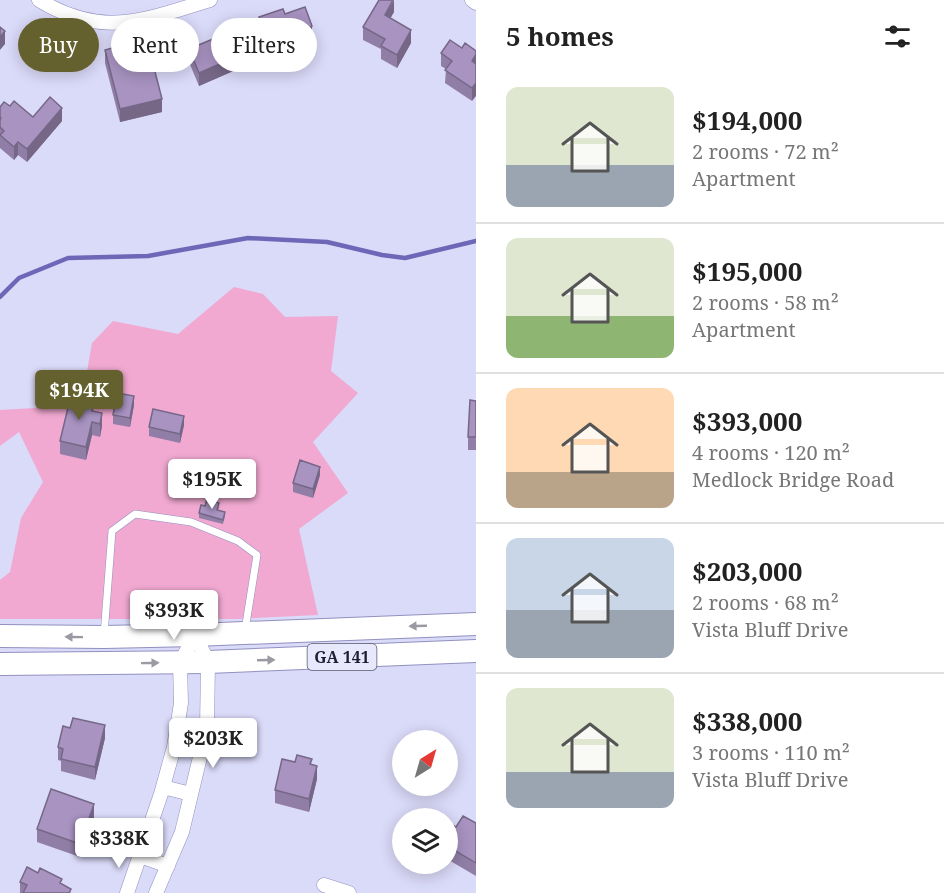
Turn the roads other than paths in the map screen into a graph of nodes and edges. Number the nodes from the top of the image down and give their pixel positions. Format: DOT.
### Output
graph roads {
  1 [pos="39,0"];
  2 [pos="210,0"];
  3 [pos="472,0"];
  4 [pos="476,3"];
  5 [pos="476,624"];
  6 [pos="244,633"];
  7 [pos="195,635"];
  8 [pos="6,636"];
  9 [pos="104,637"];
  10 [pos="476,651"];
  11 [pos="208,662"];
  12 [pos="180,663"];
  13 [pos="6,664"];
  14 [pos="163,787"];
  15 [pos="191,794"];
  16 [pos="140,856"];
  17 [pos="168,866"];
  18 [pos="324,885"];
  19 [pos="127,893"];
  20 [pos="156,893"];
  21 [pos="349,893"];
  1 -- 2 [label="street"];
  3 -- 4 [label="street"];
  5 -- 6 [label="highway, GA 141, one-way"];
  6 -- 7 [label="highway, GA 141"];
  6 -- 9 [label="lane"];
  7 -- 9 [label="highway, GA 141"];
  7 -- 11 [label="street"];
  7 -- 12 [label="street"];
  9 -- 8 [label="highway, GA 141, one-way"];
  11 -- 10 [label="highway, GA 141, one-way"];
  11 -- 12 [label="highway, GA 141"];
  11 -- 15 [label="street"];
  13 -- 12 [label="highway, GA 141, one-way"];
  12 -- 14 [label="street"];
  14 -- 15 [label="street"];
  14 -- 16 [label="street"];
  15 -- 17 [label="street"];
  16 -- 17 [label="street"];
  16 -- 19 [label="street"];
  17 -- 20 [label="street"];
  18 -- 21 [label="street"];
}
